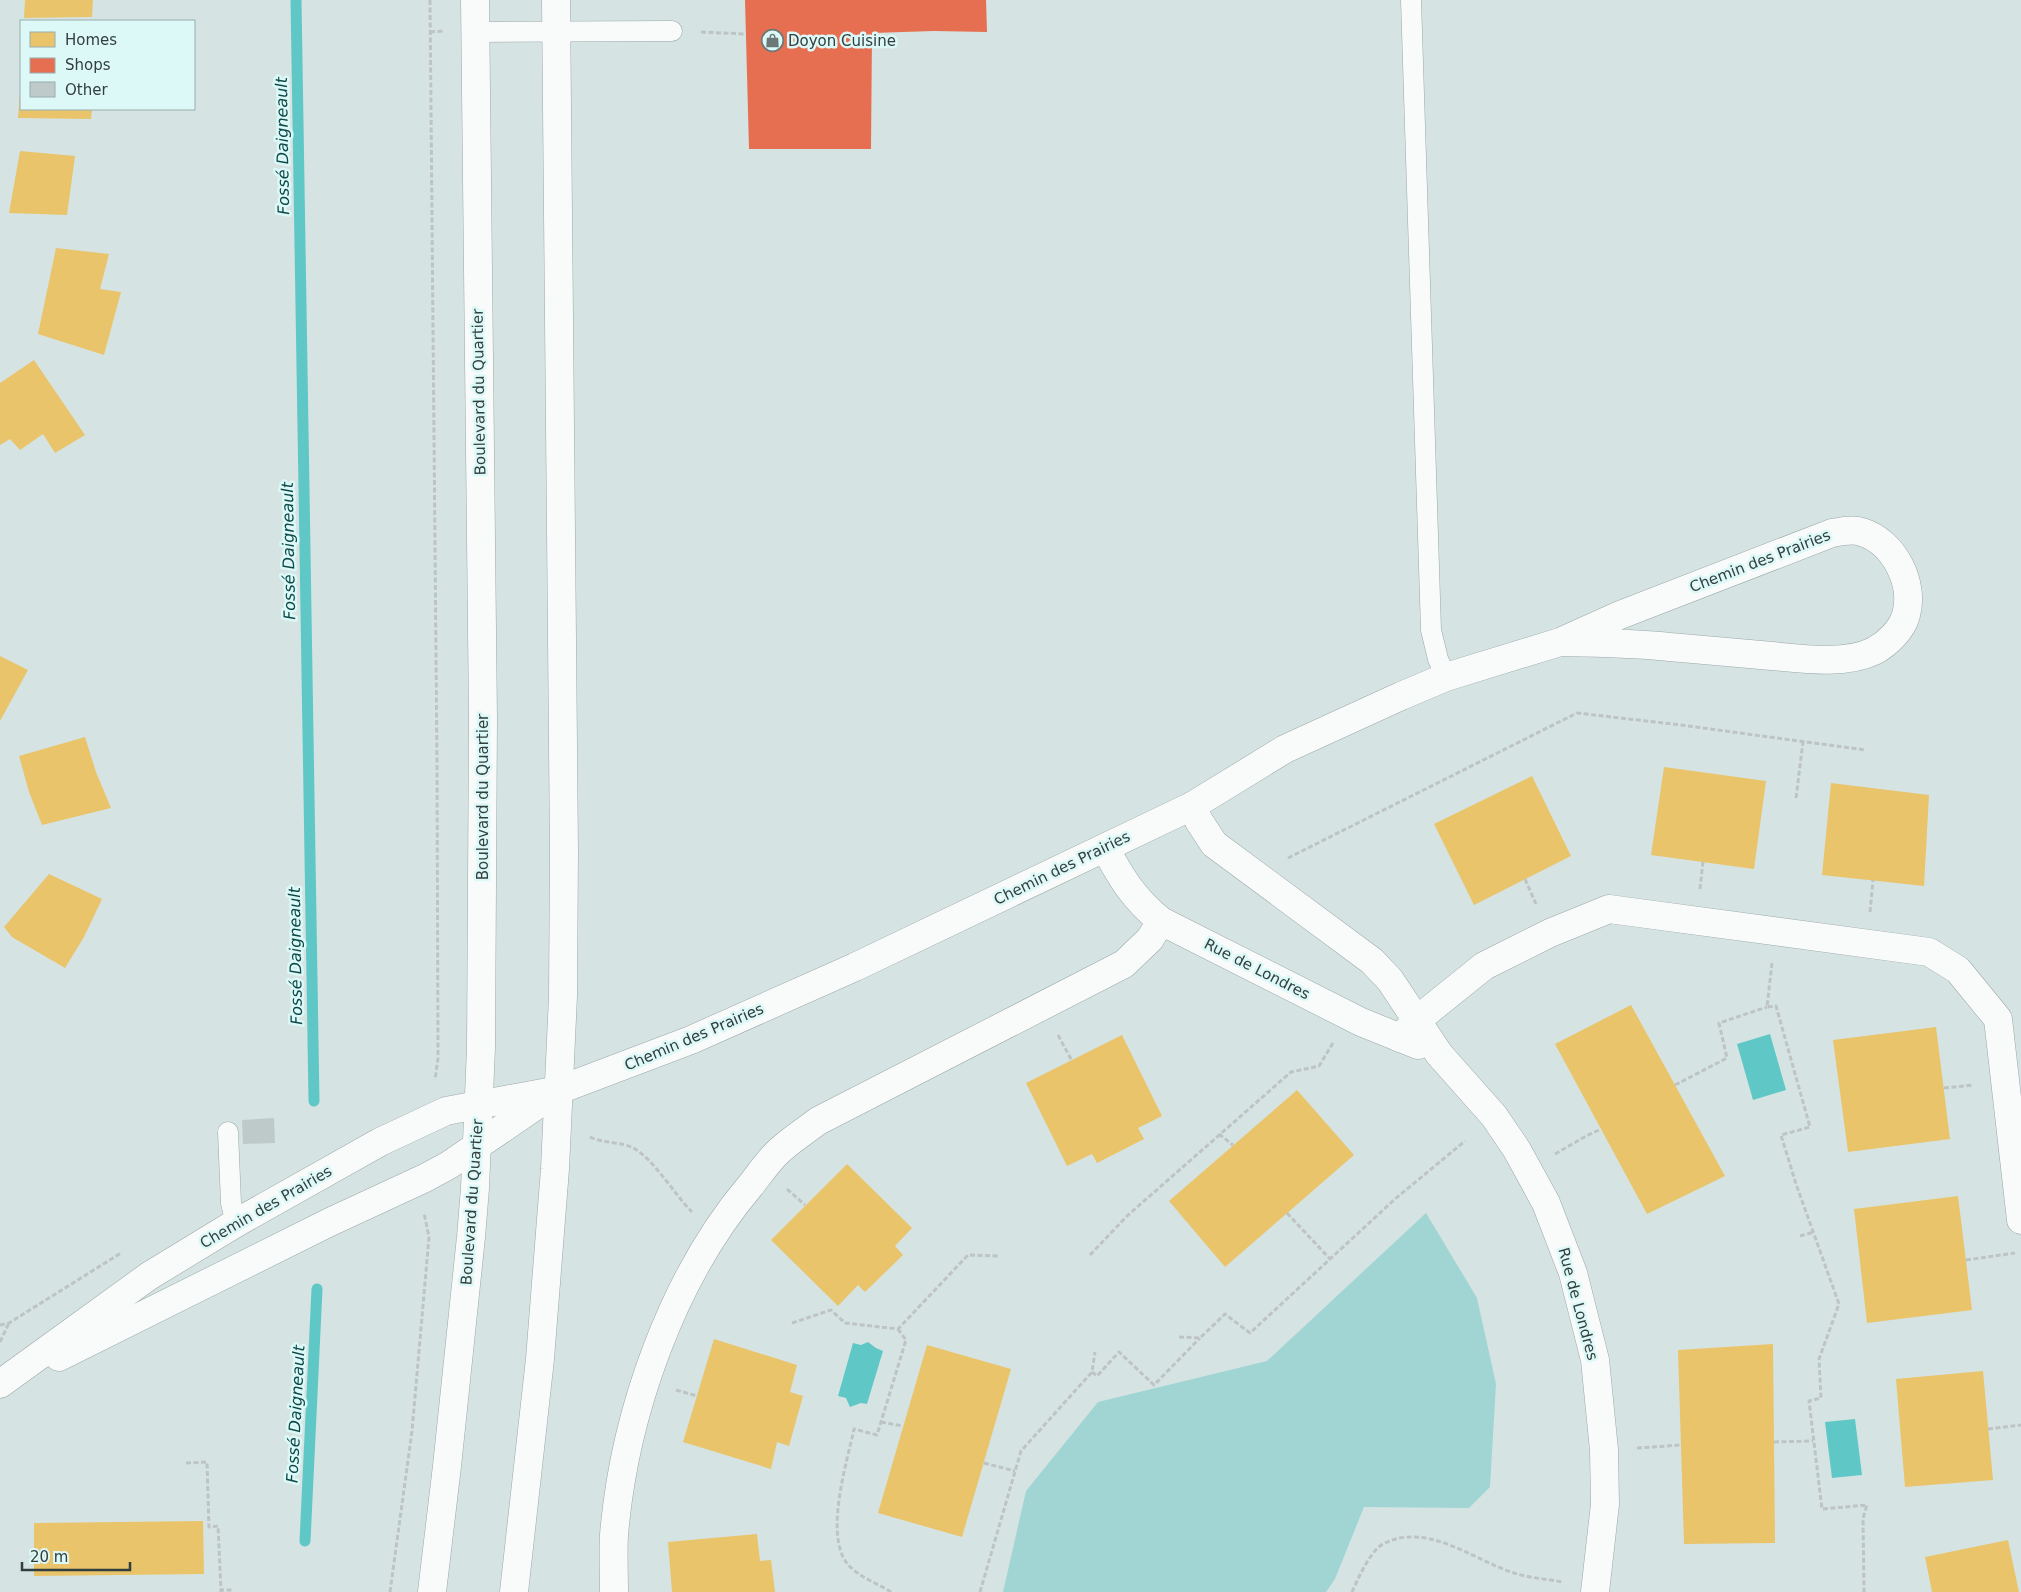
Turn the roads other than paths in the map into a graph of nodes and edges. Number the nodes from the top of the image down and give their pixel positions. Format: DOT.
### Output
graph roads {
  1 [pos="475,0"];
  2 [pos="556,0"];
  3 [pos="1411,0"];
  4 [pos="672,31"];
  5 [pos="475,32"];
  6 [pos="557,32"];
  7 [pos="1560,642"];
  8 [pos="1446,677"];
  9 [pos="1192,806"];
  10 [pos="1105,848"];
  11 [pos="1161,921"];
  12 [pos="1408,1029"];
  13 [pos="559,1090"];
  14 [pos="478,1105"];
  15 [pos="228,1132"];
  16 [pos="476,1146"];
  17 [pos="2021,1220"];
  18 [pos="236,1223"];
  19 [pos="0,1385"];
  20 [pos="432,1592"];
  21 [pos="514,1592"];
  22 [pos="614,1592"];
  23 [pos="1595,1592"];
  1 -- 5 [label="street, Boulevard du Quartier"];
  2 -- 6 [label="street"];
  3 -- 8 [label="lane"];
  4 -- 6 [label="lane"];
  5 -- 6 [label="lane"];
  5 -- 14 [label="street, Boulevard du Quartier"];
  6 -- 13 [label="street"];
  7 -- 7 [label="street, Chemin des Prairies"];
  7 -- 8 [label="street, Chemin des Prairies"];
  8 -- 9 [label="street, Chemin des Prairies"];
  9 -- 10 [label="street, Chemin des Prairies"];
  9 -- 12 [label="street, Rue de Londres"];
  10 -- 11 [label="street, Rue de Londres"];
  10 -- 13 [label="street, Chemin des Prairies"];
  11 -- 12 [label="street, Rue de Londres"];
  11 -- 22 [label="street"];
  12 -- 17 [label="street"];
  12 -- 23 [label="street, Rue de Londres"];
  13 -- 14 [label="street, Chemin des Prairies"];
  13 -- 16 [label="street, Chemin des Prairies"];
  13 -- 21 [label="street"];
  14 -- 16 [label="street, Boulevard du Quartier"];
  14 -- 18 [label="street, Chemin des Prairies"];
  15 -- 18 [label="lane"];
  16 -- 19 [label="street, Chemin des Prairies"];
  16 -- 20 [label="street, Boulevard du Quartier"];
  18 -- 19 [label="street, Chemin des Prairies"];
}
